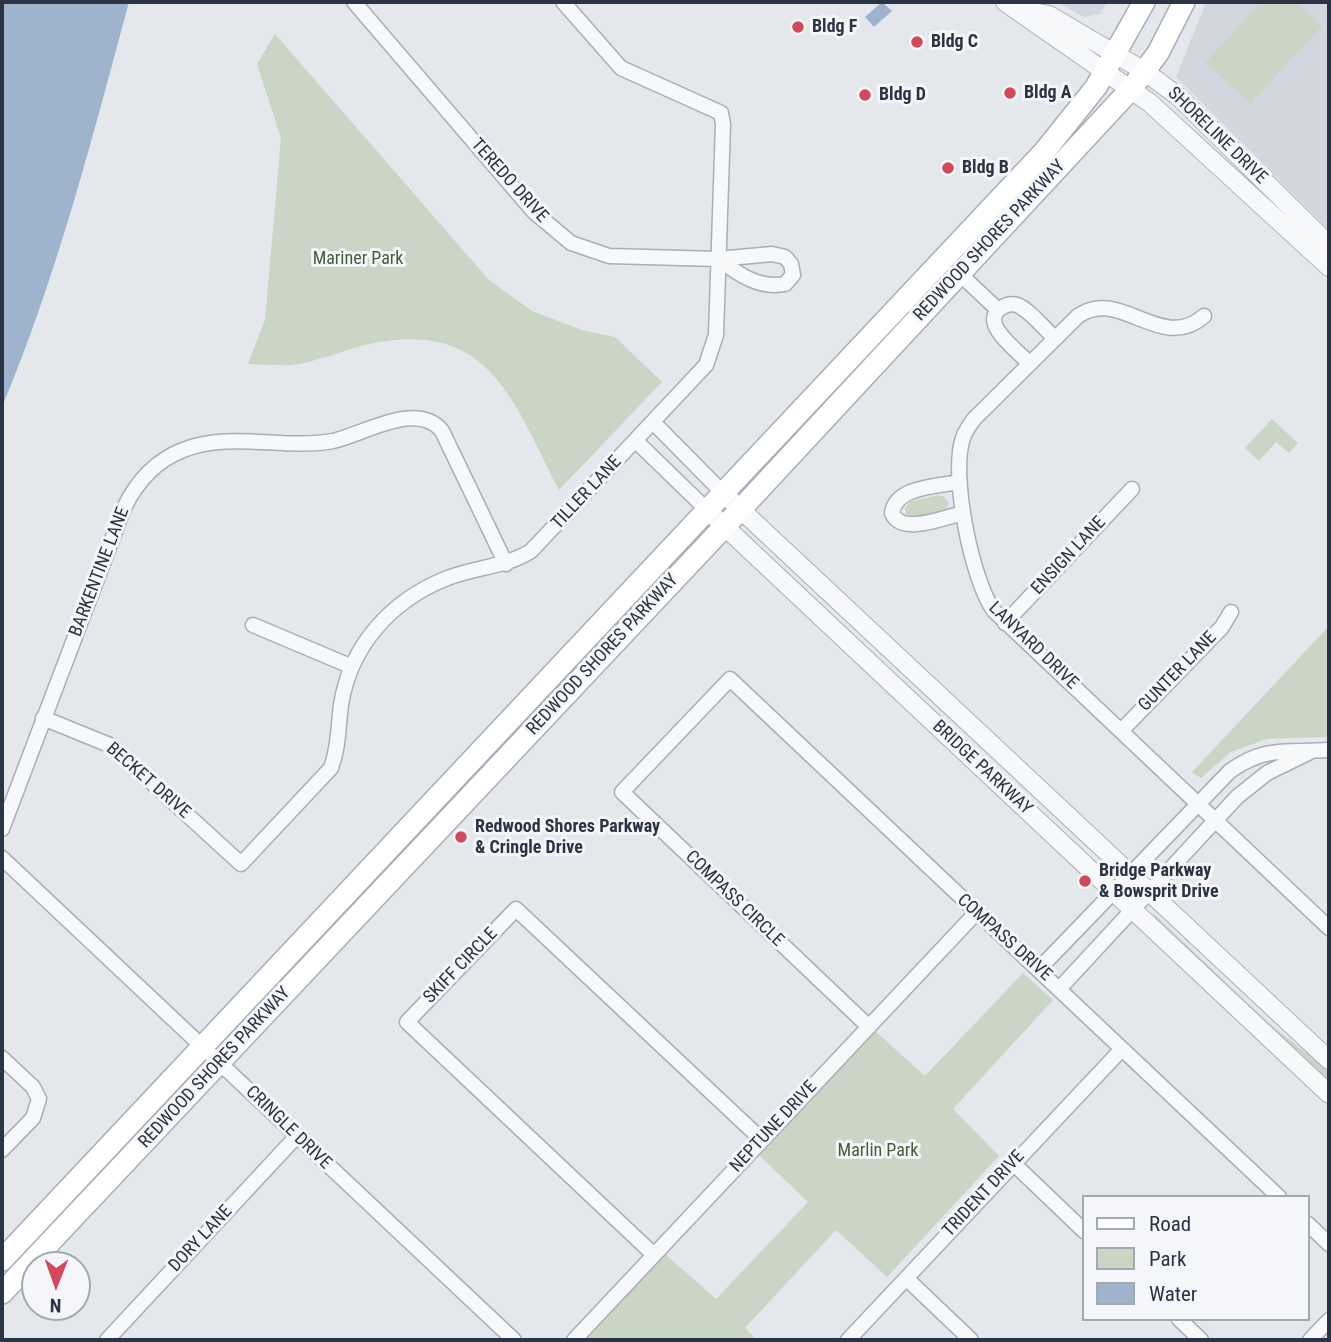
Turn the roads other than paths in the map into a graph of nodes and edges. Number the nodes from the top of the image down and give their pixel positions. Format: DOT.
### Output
graph roads {
  1 [pos="354,2"];
  2 [pos="563,2"];
  3 [pos="1144,2"];
  4 [pos="1184,2"];
  5 [pos="1011,5"];
  6 [pos="1110,61"];
  7 [pos="1144,71"];
  8 [pos="1130,89"];
  9 [pos="1329,245"];
  10 [pos="718,259"];
  11 [pos="1329,267"];
  12 [pos="960,274"];
  13 [pos="998,310"];
  14 [pos="1204,316"];
  15 [pos="1055,338"];
  16 [pos="1029,363"];
  17 [pos="653,422"];
  18 [pos="636,441"];
  19 [pos="958,482"];
  20 [pos="1132,489"];
  21 [pos="722,492"];
  22 [pos="706,509"];
  23 [pos="740,510"];
  24 [pos="964,513"];
  25 [pos="725,526"];
  26 [pos="506,564"];
  27 [pos="1231,612"];
  28 [pos="1006,623"];
  29 [pos="253,625"];
  30 [pos="351,666"];
  31 [pos="730,679"];
  32 [pos="43,719"];
  33 [pos="1122,730"];
  34 [pos="1329,750"];
  35 [pos="1311,751"];
  36 [pos="1197,803"];
  37 [pos="1216,821"];
  38 [pos="2,829"];
  39 [pos="2,858"];
  40 [pos="241,864"];
  41 [pos="1130,873"];
  42 [pos="1113,891"];
  43 [pos="1150,892"];
  44 [pos="1132,911"];
  45 [pos="975,914"];
  46 [pos="1329,928"];
  47 [pos="1039,970"];
  48 [pos="1060,988"];
  49 [pos="869,1027"];
  50 [pos="203,1046"];
  51 [pos="1122,1049"];
  52 [pos="2,1058"];
  53 [pos="1329,1060"];
  54 [pos="222,1063"];
  55 [pos="1329,1094"];
  56 [pos="296,1137"];
  57 [pos="762,1140"];
  58 [pos="2,1150"];
  59 [pos="1013,1163"];
  60 [pos="1277,1195"];
  61 [pos="1310,1226"];
  62 [pos="1082,1229"];
  63 [pos="1329,1244"];
  64 [pos="653,1254"];
  65 [pos="2,1260"];
  66 [pos="906,1279"];
  67 [pos="2,1293"];
  68 [pos="1329,1320"];
  69 [pos="1181,1321"];
  70 [pos="110,1339"];
  71 [pos="514,1340"];
  72 [pos="573,1340"];
  73 [pos="848,1340"];
  74 [pos="971,1340"];
  75 [pos="1201,1340"];
  76 [pos="1310,1340"];
  1 -- 10 [label="street, TEREDO DRIVE"];
  2 -- 10 [label="street, TILLER LANE"];
  3 -- 6 [label="main road, REDWOOD SHORES PARKWAY"];
  4 -- 7 [label="main road, REDWOOD SHORES PARKWAY"];
  5 -- 6 [label="street"];
  6 -- 7 [label="street, SHORELINE DRIVE"];
  6 -- 8 [label="street, SHORELINE DRIVE"];
  6 -- 21 [label="main road, REDWOOD SHORES PARKWAY"];
  7 -- 8 [label="main road, REDWOOD SHORES PARKWAY"];
  7 -- 9 [label="street, SHORELINE DRIVE"];
  8 -- 11 [label="street, SHORELINE DRIVE"];
  8 -- 12 [label="main road, REDWOOD SHORES PARKWAY"];
  10 -- 17 [label="street, TILLER LANE"];
  12 -- 13 [label="street"];
  12 -- 23 [label="main road, REDWOOD SHORES PARKWAY"];
  13 -- 15 [label="street"];
  13 -- 16 [label="street"];
  14 -- 15 [label="street, LANYARD DRIVE"];
  15 -- 16 [label="street, LANYARD DRIVE"];
  16 -- 19 [label="street, LANYARD DRIVE"];
  17 -- 18 [label="street, TILLER LANE"];
  17 -- 21 [label="street, BRIDGE PARKWAY"];
  18 -- 22 [label="street, BRIDGE PARKWAY"];
  18 -- 26 [label="street, TILLER LANE"];
  19 -- 24 [label="street, LANYARD DRIVE"];
  19 -- 24 [label="street"];
  20 -- 28 [label="street, ENSIGN LANE"];
  21 -- 22 [label="main road, REDWOOD SHORES PARKWAY"];
  21 -- 23 [label="street, BRIDGE PARKWAY"];
  22 -- 25 [label="street, BRIDGE PARKWAY"];
  22 -- 50 [label="main road, REDWOOD SHORES PARKWAY"];
  23 -- 25 [label="main road, REDWOOD SHORES PARKWAY"];
  23 -- 41 [label="street, BRIDGE PARKWAY"];
  24 -- 28 [label="street, LANYARD DRIVE"];
  25 -- 42 [label="street, BRIDGE PARKWAY"];
  25 -- 54 [label="main road, REDWOOD SHORES PARKWAY"];
  26 -- 30 [label="street, TILLER LANE"];
  26 -- 32 [label="street, BARKENTINE LANE"];
  27 -- 33 [label="street, GUNTER LANE"];
  28 -- 33 [label="street, LANYARD DRIVE"];
  29 -- 30 [label="street"];
  30 -- 40 [label="street, TILLER LANE"];
  31 -- 45 [label="street, COMPASS DRIVE"];
  31 -- 49 [label="street, COMPASS CIRCLE"];
  32 -- 38 [label="street, BARKENTINE LANE"];
  32 -- 40 [label="street, BECKET DRIVE"];
  33 -- 36 [label="street, LANYARD DRIVE"];
  34 -- 35 [label="street"];
  35 -- 36 [label="street"];
  35 -- 37 [label="street"];
  36 -- 37 [label="street, LANYARD DRIVE"];
  36 -- 41 [label="street"];
  37 -- 43 [label="street"];
  37 -- 46 [label="street, LANYARD DRIVE"];
  39 -- 50 [label="street, CRINGLE DRIVE"];
  41 -- 42 [label="street"];
  41 -- 43 [label="street, BRIDGE PARKWAY"];
  42 -- 44 [label="street, BRIDGE PARKWAY"];
  42 -- 47 [label="street"];
  43 -- 44 [label="street"];
  43 -- 53 [label="street, BRIDGE PARKWAY"];
  44 -- 48 [label="street"];
  44 -- 55 [label="street, BRIDGE PARKWAY"];
  45 -- 47 [label="street, COMPASS DRIVE"];
  45 -- 49 [label="street, NEPTUNE DRIVE"];
  47 -- 48 [label="street, COMPASS DRIVE"];
  48 -- 51 [label="street, COMPASS DRIVE"];
  49 -- 57 [label="street, NEPTUNE DRIVE"];
  50 -- 54 [label="street, CRINGLE DRIVE"];
  50 -- 65 [label="main road, REDWOOD SHORES PARKWAY"];
  51 -- 59 [label="street, TRIDENT DRIVE"];
  51 -- 60 [label="street, COMPASS DRIVE"];
  52 -- 58 [label="street"];
  54 -- 56 [label="street, CRINGLE DRIVE"];
  54 -- 67 [label="main road, REDWOOD SHORES PARKWAY"];
  56 -- 70 [label="street, DORY LANE"];
  56 -- 71 [label="street, CRINGLE DRIVE"];
  57 -- 64 [label="street, NEPTUNE DRIVE"];
  57 -- 64 [label="street, SKIFF CIRCLE"];
  59 -- 62 [label="street"];
  59 -- 66 [label="street, TRIDENT DRIVE"];
  61 -- 63 [label="street"];
  64 -- 72 [label="street, NEPTUNE DRIVE"];
  66 -- 73 [label="street, TRIDENT DRIVE"];
  66 -- 74 [label="street"];
  68 -- 76 [label="street"];
  69 -- 75 [label="street"];
}
